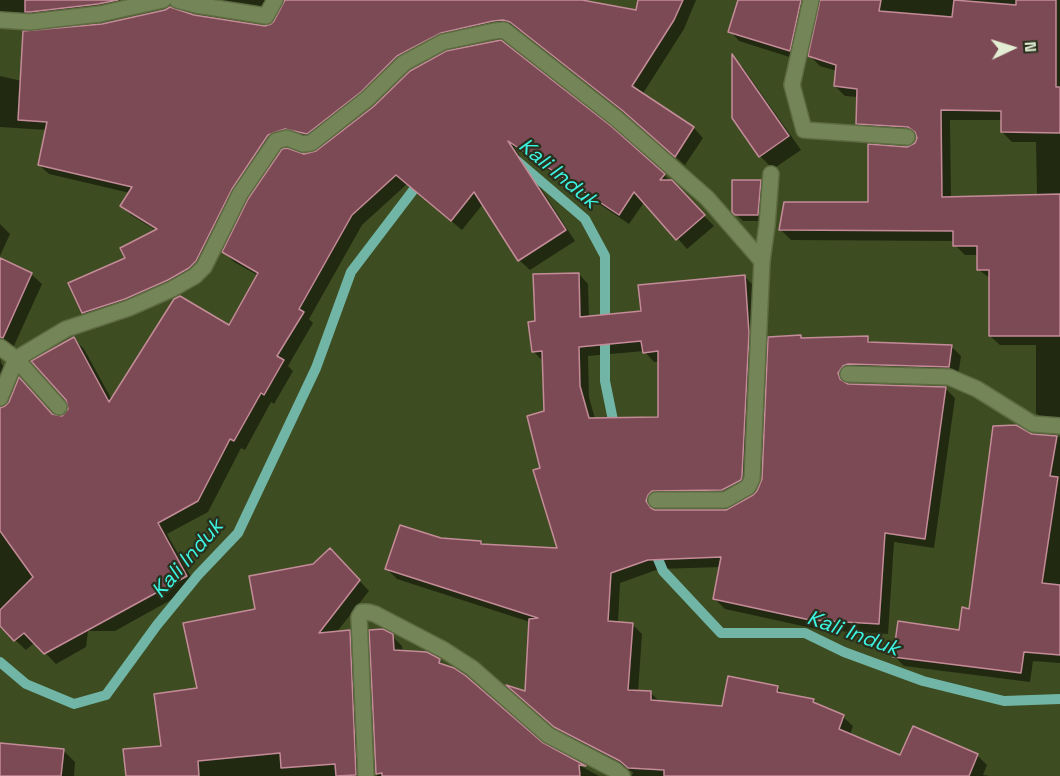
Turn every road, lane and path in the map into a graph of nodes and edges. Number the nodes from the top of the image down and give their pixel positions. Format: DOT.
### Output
graph roads {
  1 [pos="163,0"];
  2 [pos="177,0"];
  3 [pos="276,0"];
  4 [pos="811,0"];
  5 [pos="0,20"];
  6 [pos="907,137"];
  7 [pos="771,174"];
  8 [pos="762,261"];
  9 [pos="0,347"];
  10 [pos="16,359"];
  11 [pos="848,374"];
  12 [pos="0,398"];
  13 [pos="59,407"];
  14 [pos="1060,426"];
  15 [pos="656,500"];
  16 [pos="366,776"];
  17 [pos="622,776"];
  1 -- 5 [label="street"];
  2 -- 3 [label="street"];
  4 -- 6 [label="street"];
  7 -- 8 [label="street"];
  8 -- 10 [label="street"];
  8 -- 15 [label="street"];
  9 -- 10 [label="street"];
  10 -- 12 [label="street"];
  10 -- 13 [label="street"];
  11 -- 14 [label="street"];
  16 -- 17 [label="street"];
}
